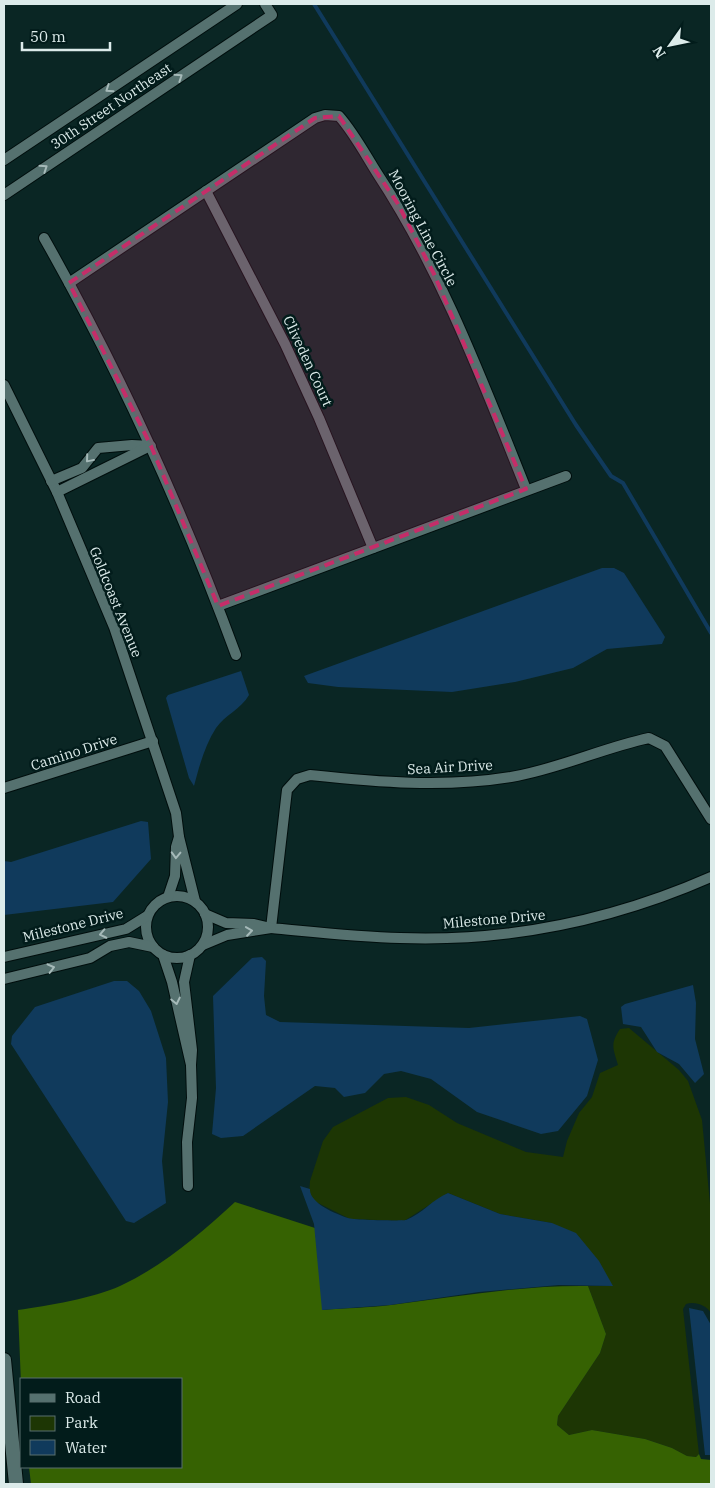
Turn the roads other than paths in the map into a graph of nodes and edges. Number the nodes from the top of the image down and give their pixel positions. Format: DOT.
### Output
graph roads {
  1 [pos="237,4"];
  2 [pos="265,4"];
  3 [pos="4,160"];
  4 [pos="206,191"];
  5 [pos="4,195"];
  6 [pos="44,238"];
  7 [pos="70,283"];
  8 [pos="4,385"];
  9 [pos="150,446"];
  10 [pos="566,476"];
  11 [pos="51,481"];
  12 [pos="526,489"];
  13 [pos="57,492"];
  14 [pos="372,548"];
  15 [pos="218,606"];
  16 [pos="236,655"];
  17 [pos="153,741"];
  18 [pos="4,788"];
  19 [pos="711,819"];
  20 [pos="179,838"];
  21 [pos="711,877"];
  22 [pos="168,897"];
  23 [pos="195,901"];
  24 [pos="205,914"];
  25 [pos="148,916"];
  26 [pos="271,928"];
  27 [pos="203,945"];
  28 [pos="153,947"];
  29 [pos="163,954"];
  30 [pos="190,956"];
  31 [pos="4,957"];
  32 [pos="4,979"];
  33 [pos="191,1065"];
  34 [pos="188,1186"];
  35 [pos="4,1360"];
  36 [pos="16,1484"];
  1 -- 3 [label="street, 30th Street Northeast, one-way"];
  5 -- 2 [label="street, 30th Street Northeast, one-way"];
  4 -- 7 [label="street, Mooring Line Circle"];
  4 -- 12 [label="street, Mooring Line Circle"];
  4 -- 14 [label="street, Cliveden Court"];
  6 -- 7 [label="street"];
  7 -- 9 [label="street"];
  8 -- 11 [label="street, Goldcoast Avenue"];
  9 -- 11 [label="street, one-way"];
  9 -- 13 [label="street"];
  9 -- 15 [label="street"];
  10 -- 12 [label="street"];
  11 -- 13 [label="street, Goldcoast Avenue"];
  12 -- 14 [label="street"];
  13 -- 17 [label="street, Goldcoast Avenue"];
  14 -- 15 [label="street"];
  15 -- 16 [label="street"];
  17 -- 18 [label="street, Camino Drive"];
  17 -- 20 [label="street, Goldcoast Avenue"];
  19 -- 26 [label="street, Sea Air Drive"];
  20 -- 22 [label="street, Goldcoast Avenue, one-way"];
  20 -- 23 [label="street, Goldcoast Avenue"];
  21 -- 26 [label="street, Milestone Drive"];
  22 -- 23 [label="street"];
  22 -- 25 [label="street"];
  23 -- 24 [label="street"];
  24 -- 26 [label="street, Milestone Drive"];
  24 -- 27 [label="street"];
  25 -- 28 [label="street"];
  25 -- 31 [label="street, Milestone Drive, one-way"];
  27 -- 26 [label="street, Milestone Drive, one-way"];
  27 -- 30 [label="street"];
  28 -- 29 [label="street"];
  32 -- 28 [label="street, one-way"];
  29 -- 30 [label="street"];
  29 -- 33 [label="street, one-way"];
  30 -- 33 [label="street"];
  33 -- 34 [label="street"];
  35 -- 36 [label="main road"];
}
